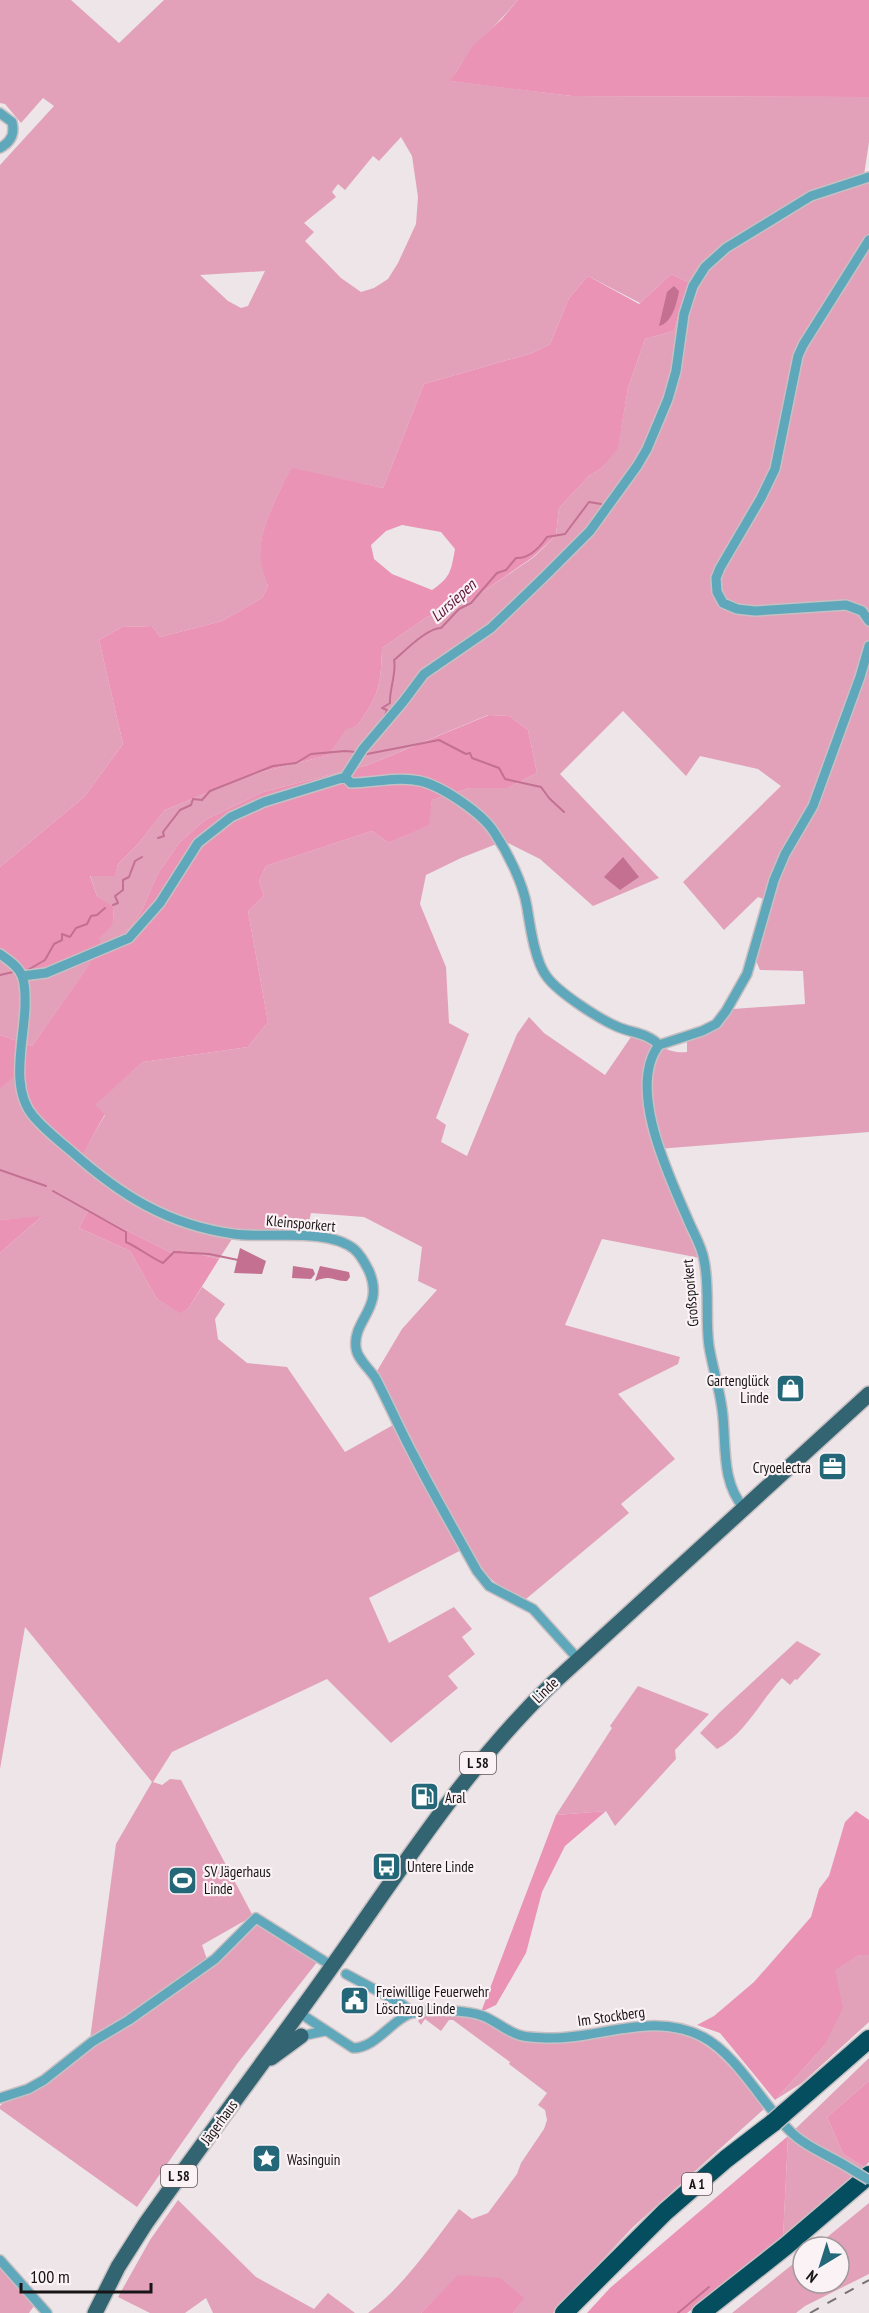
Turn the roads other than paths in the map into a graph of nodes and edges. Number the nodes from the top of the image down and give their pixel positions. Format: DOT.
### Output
graph roads {
  1 [pos="0,112"];
  2 [pos="0,148"];
  3 [pos="869,177"];
  4 [pos="869,240"];
  5 [pos="869,621"];
  6 [pos="869,646"];
  7 [pos="345,777"];
  8 [pos="0,954"];
  9 [pos="22,976"];
  10 [pos="659,1045"];
  11 [pos="869,1394"];
  12 [pos="744,1508"];
  13 [pos="578,1659"];
  14 [pos="332,1966"];
  15 [pos="346,1974"];
  16 [pos="298,2012"];
  17 [pos="414,2013"];
  18 [pos="325,2031"];
  19 [pos="301,2036"];
  20 [pos="869,2039"];
  21 [pos="260,2064"];
  22 [pos="0,2098"];
  23 [pos="869,2175"];
  24 [pos="869,2180"];
  25 [pos="0,2260"];
  26 [pos="47,2313"];
  27 [pos="95,2313"];
  28 [pos="564,2313"];
  29 [pos="701,2313"];
  1 -- 2 [label="street"];
  3 -- 7 [label="street"];
  4 -- 5 [label="street"];
  6 -- 10 [label="street"];
  7 -- 9 [label="street"];
  7 -- 10 [label="street"];
  8 -- 9 [label="street"];
  9 -- 13 [label="street, Kleinsporkert"];
  10 -- 12 [label="street, Großsporkert"];
  11 -- 12 [label="main road, Linde / L 58"];
  12 -- 13 [label="main road, Linde / L 58"];
  13 -- 14 [label="main road, Linde / L 58"];
  14 -- 16 [label="main road, Jägerhaus / L 58"];
  14 -- 22 [label="street"];
  15 -- 17 [label="street"];
  16 -- 18 [label="street"];
  16 -- 21 [label="main road, Jägerhaus / L 58"];
  17 -- 18 [label="street"];
  17 -- 24 [label="street, Im Stockberg, bridge"];
  18 -- 19 [label="street"];
  19 -- 21 [label="main road"];
  20 -- 28 [label="highway, A 1"];
  21 -- 27 [label="main road, Jägerhaus / L 58"];
  23 -- 29 [label="highway"];
  25 -- 26 [label="street"];
}
